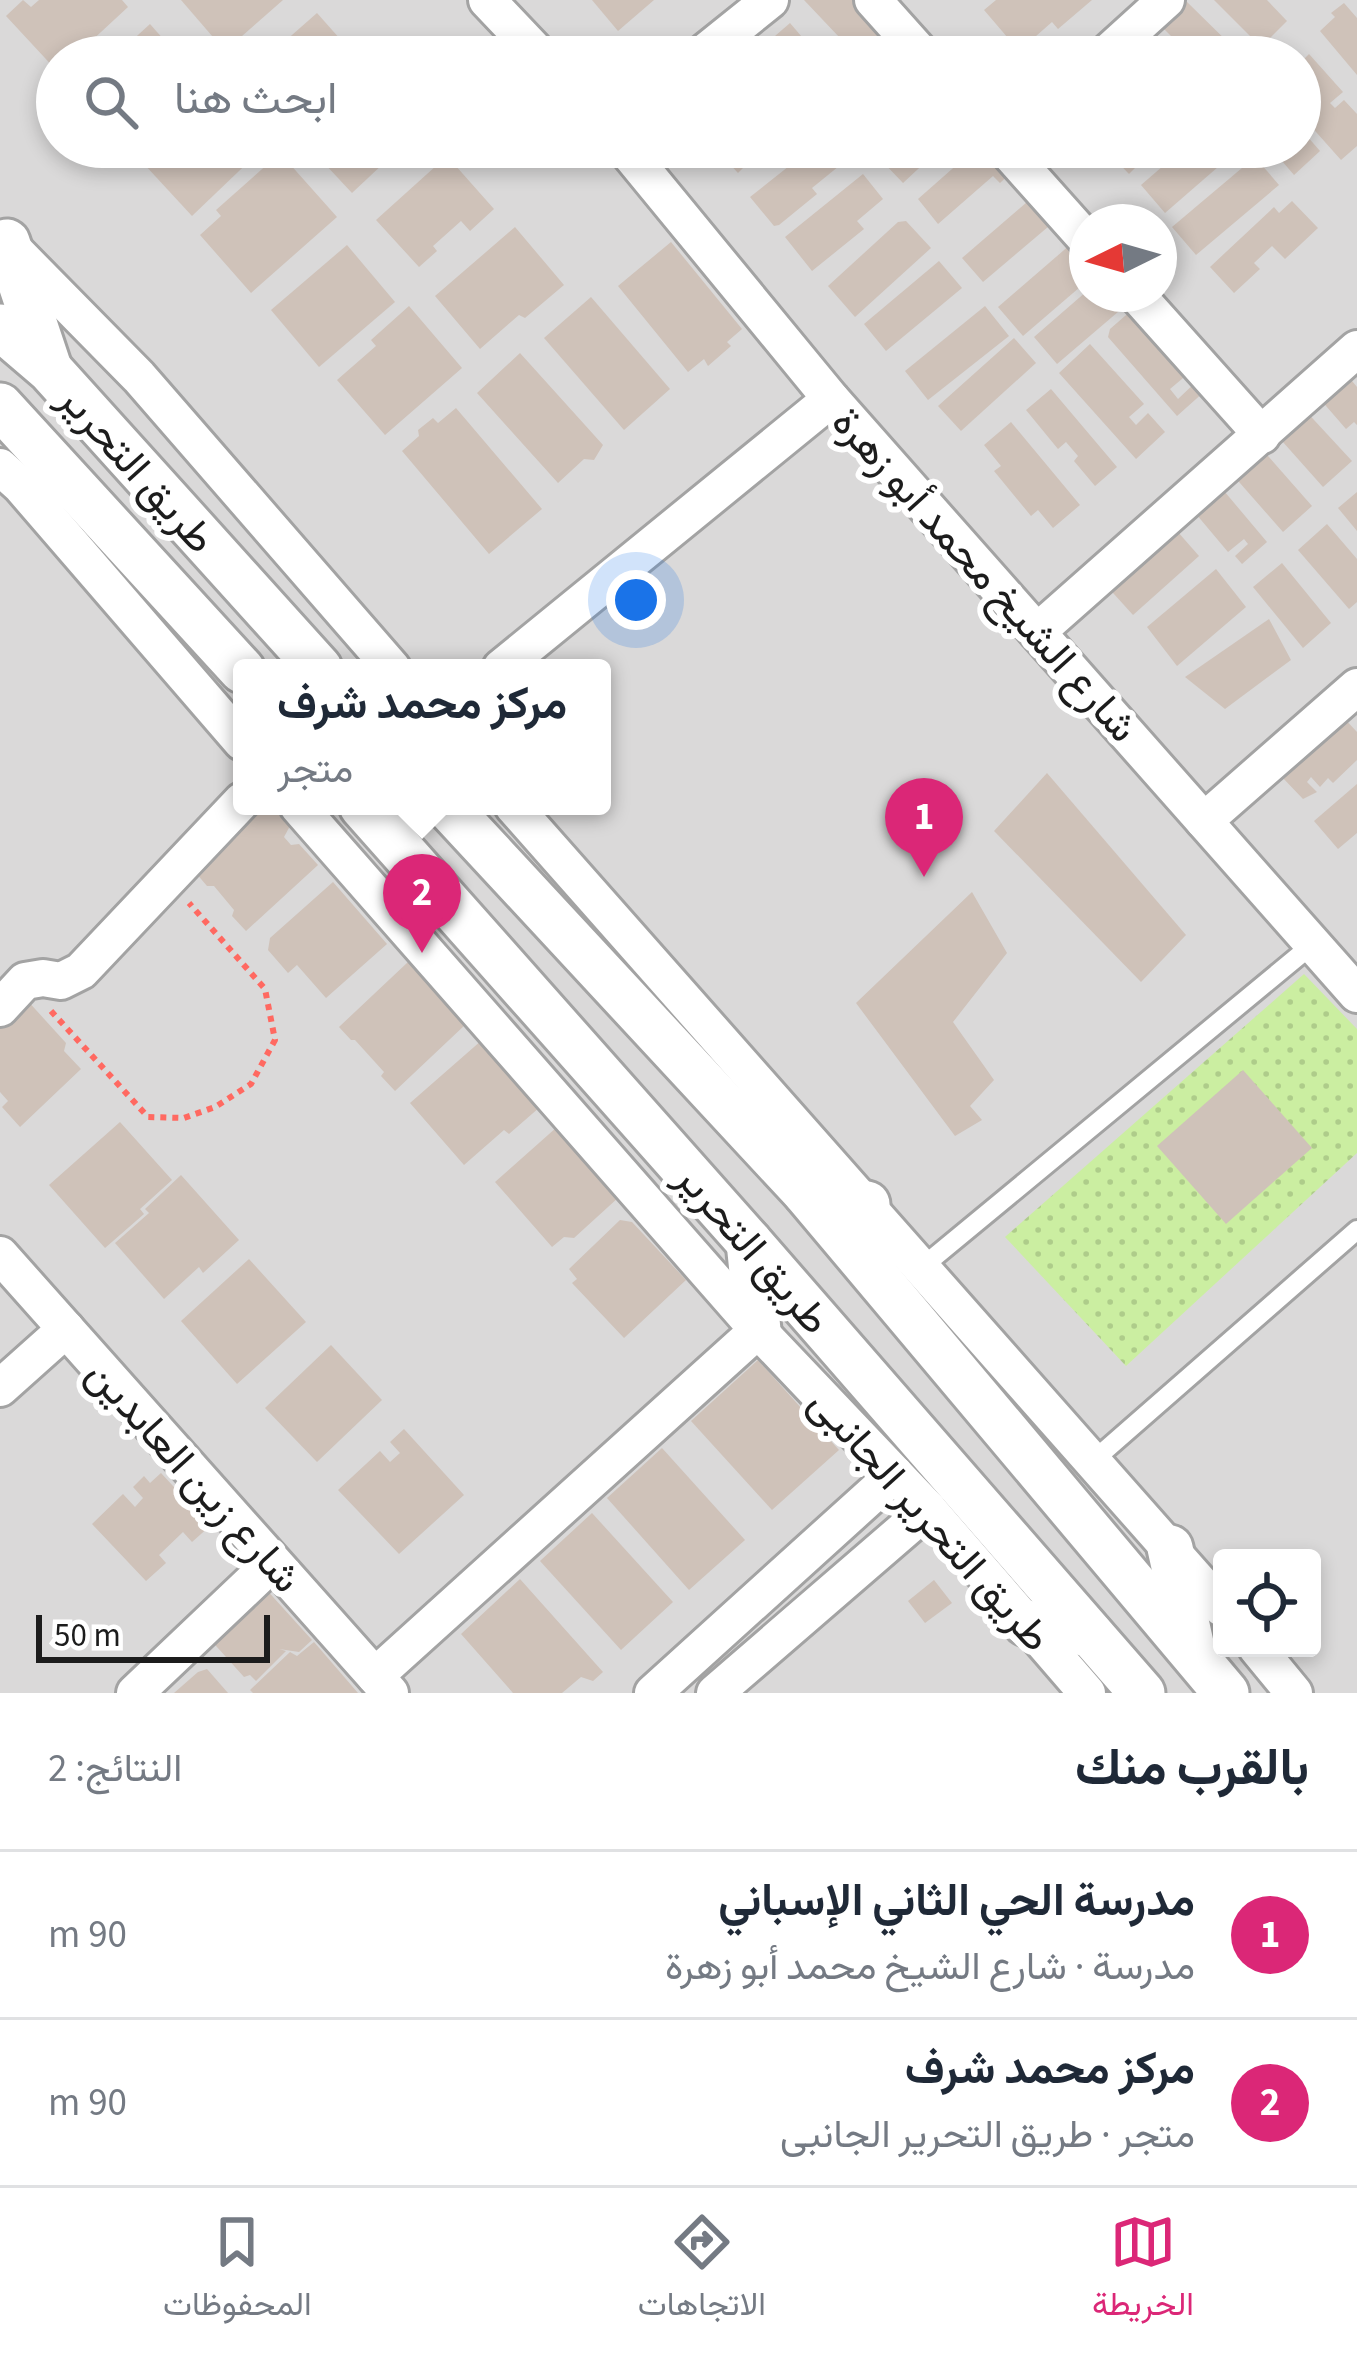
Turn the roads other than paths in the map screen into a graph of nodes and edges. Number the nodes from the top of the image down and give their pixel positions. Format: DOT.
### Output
graph roads {
  1 [pos="487,0"];
  2 [pos="770,0"];
  3 [pos="873,0"];
  4 [pos="1166,0"];
  5 [pos="521,36"];
  6 [pos="725,36"];
  7 [pos="905,36"];
  8 [pos="1126,36"];
  9 [pos="641,168"];
  10 [pos="1023,168"];
  11 [pos="1069,220"];
  12 [pos="3,240"];
  13 [pos="1152,312"];
  14 [pos="0,327"];
  15 [pos="1357,349"];
  16 [pos="50,370"];
  17 [pos="831,399"];
  18 [pos="0,406"];
  19 [pos="1262,435"];
  20 [pos="0,452"];
  21 [pos="0,467"];
  22 [pos="60,469"];
  23 [pos="189,525"];
  24 [pos="147,564"];
  25 [pos="256,600"];
  26 [pos="1037,632"];
  27 [pos="230,656"];
  28 [pos="311,659"];
  29 [pos="384,659"];
  30 [pos="512,659"];
  31 [pos="1357,687"];
  32 [pos="233,732"];
  33 [pos="233,811"];
  34 [pos="306,815"];
  35 [pos="370,815"];
  36 [pos="455,815"];
  37 [pos="521,815"];
  38 [pos="1204,821"];
  39 [pos="1313,944"];
  40 [pos="12,994"];
  41 [pos="1357,994"];
  42 [pos="806,1192"];
  43 [pos="867,1204"];
  44 [pos="1357,1230"];
  45 [pos="749,1242"];
  46 [pos="0,1255"];
  47 [pos="921,1268"];
  48 [pos="66,1329"];
  49 [pos="758,1330"];
  50 [pos="0,1388"];
  51 [pos="1094,1460"];
  52 [pos="895,1474"];
  53 [pos="928,1509"];
  54 [pos="1170,1548"];
  55 [pos="272,1563"];
  56 [pos="1213,1597"];
  57 [pos="1026,1623"];
  58 [pos="1090,1634"];
  59 [pos="1194,1657"];
  60 [pos="1264,1657"];
  61 [pos="382,1685"];
  62 [pos="135,1693"];
  63 [pos="653,1693"];
  64 [pos="715,1693"];
  65 [pos="1087,1693"];
  66 [pos="1142,1693"];
  67 [pos="1226,1693"];
  68 [pos="1294,1693"];
  1 -- 5 [label="street"];
  2 -- 6 [label="street"];
  3 -- 7 [label="street"];
  4 -- 8 [label="street"];
  9 -- 17 [label="street, شارع الشيخ محمد أبو زهرة"];
  10 -- 11 [label="street"];
  12 -- 16 [label="street"];
  12 -- 29 [label="street"];
  13 -- 19 [label="street"];
  14 -- 16 [label="street, طريق التحرير"];
  15 -- 19 [label="street"];
  16 -- 23 [label="street, طريق التحرير"];
  17 -- 26 [label="street, شارع الشيخ محمد أبو زهرة"];
  17 -- 30 [label="street"];
  18 -- 22 [label="street, طريق التحرير"];
  19 -- 26 [label="street"];
  20 -- 22 [label="street"];
  21 -- 32 [label="street"];
  22 -- 24 [label="street, طريق التحرير"];
  23 -- 24 [label="street"];
  23 -- 25 [label="street, طريق التحرير"];
  24 -- 27 [label="street, طريق التحرير"];
  25 -- 27 [label="street"];
  25 -- 28 [label="street, طريق التحرير"];
  26 -- 38 [label="street, شارع الشيخ محمد أبو زهرة"];
  31 -- 38 [label="street"];
  33 -- 40 [label="street"];
  34 -- 49 [label="street, طريق التحرير الجانبى"];
  35 -- 45 [label="street, طريق التحرير"];
  36 -- 42 [label="street, طريق التحرير"];
  37 -- 43 [label="street"];
  38 -- 39 [label="street, شارع الشيخ محمد أبو زهرة"];
  39 -- 41 [label="street, شارع الشيخ محمد أبو زهرة"];
  39 -- 47 [label="lane"];
  42 -- 43 [label="street"];
  42 -- 59 [label="street, طريق التحرير"];
  43 -- 47 [label="street"];
  44 -- 51 [label="lane"];
  45 -- 49 [label="street"];
  45 -- 58 [label="street, طريق التحرير"];
  46 -- 48 [label="street, شارع زين العابدين"];
  47 -- 51 [label="street"];
  48 -- 50 [label="street"];
  48 -- 55 [label="street, شارع زين العابدين"];
  49 -- 52 [label="street, طريق التحرير الجانبى"];
  49 -- 61 [label="street"];
  51 -- 54 [label="street"];
  52 -- 53 [label="street, طريق التحرير الجانبى"];
  52 -- 63 [label="street"];
  53 -- 57 [label="street, طريق التحرير الجانبى"];
  53 -- 64 [label="street"];
  54 -- 56 [label="street"];
  54 -- 59 [label="street"];
  55 -- 61 [label="street, شارع زين العابدين"];
  55 -- 62 [label="street"];
  57 -- 58 [label="street"];
  57 -- 65 [label="street, طريق التحرير الجانبى"];
  58 -- 66 [label="street, طريق التحرير"];
  59 -- 67 [label="street, طريق التحرير"];
  60 -- 68 [label="street"];
}
